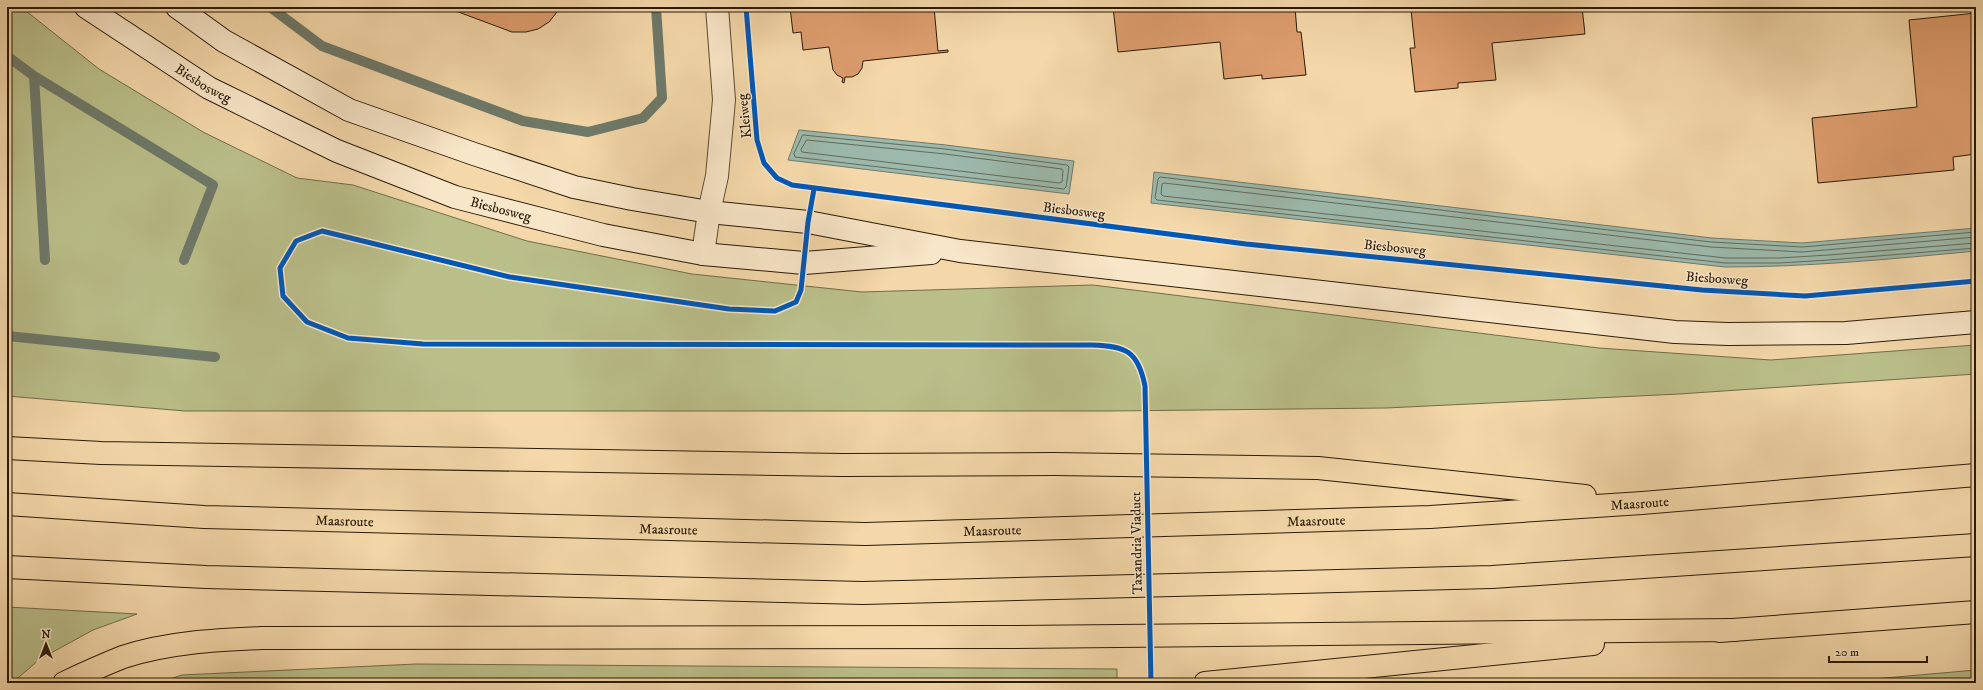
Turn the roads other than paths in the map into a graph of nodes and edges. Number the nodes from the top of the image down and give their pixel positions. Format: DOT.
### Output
graph roads {
  1 [pos="86,7"];
  2 [pos="177,7"];
  3 [pos="717,7"];
  4 [pos="709,212"];
  5 [pos="960,251"];
  6 [pos="703,254"];
  7 [pos="1976,322"];
  8 [pos="7,437"];
  9 [pos="7,448"];
  10 [pos="101,453"];
  11 [pos="1976,475"];
  12 [pos="1642,502"];
  13 [pos="7,504"];
  14 [pos="1976,545"];
  15 [pos="7,567"];
  16 [pos="1976,612"];
  17 [pos="1734,630"];
  18 [pos="64,683"];
  19 [pos="1205,683"];
  1 -- 6 [label="main road, Biesbosweg"];
  2 -- 4 [label="main road, Biesbosweg"];
  3 -- 4 [label="main road, Kleiweg"];
  4 -- 5 [label="main road, Biesbosweg"];
  4 -- 6 [label="main road, Kleiweg"];
  5 -- 6 [label="main road, Biesbosweg"];
  5 -- 7 [label="main road, Biesbosweg"];
  8 -- 10 [label="highway"];
  9 -- 10 [label="highway"];
  10 -- 12 [label="highway"];
  11 -- 12 [label="highway, Maasroute"];
  12 -- 13 [label="highway, Maasroute"];
  14 -- 15 [label="highway"];
  16 -- 17 [label="highway"];
  17 -- 18 [label="highway"];
  17 -- 19 [label="highway"];
}
